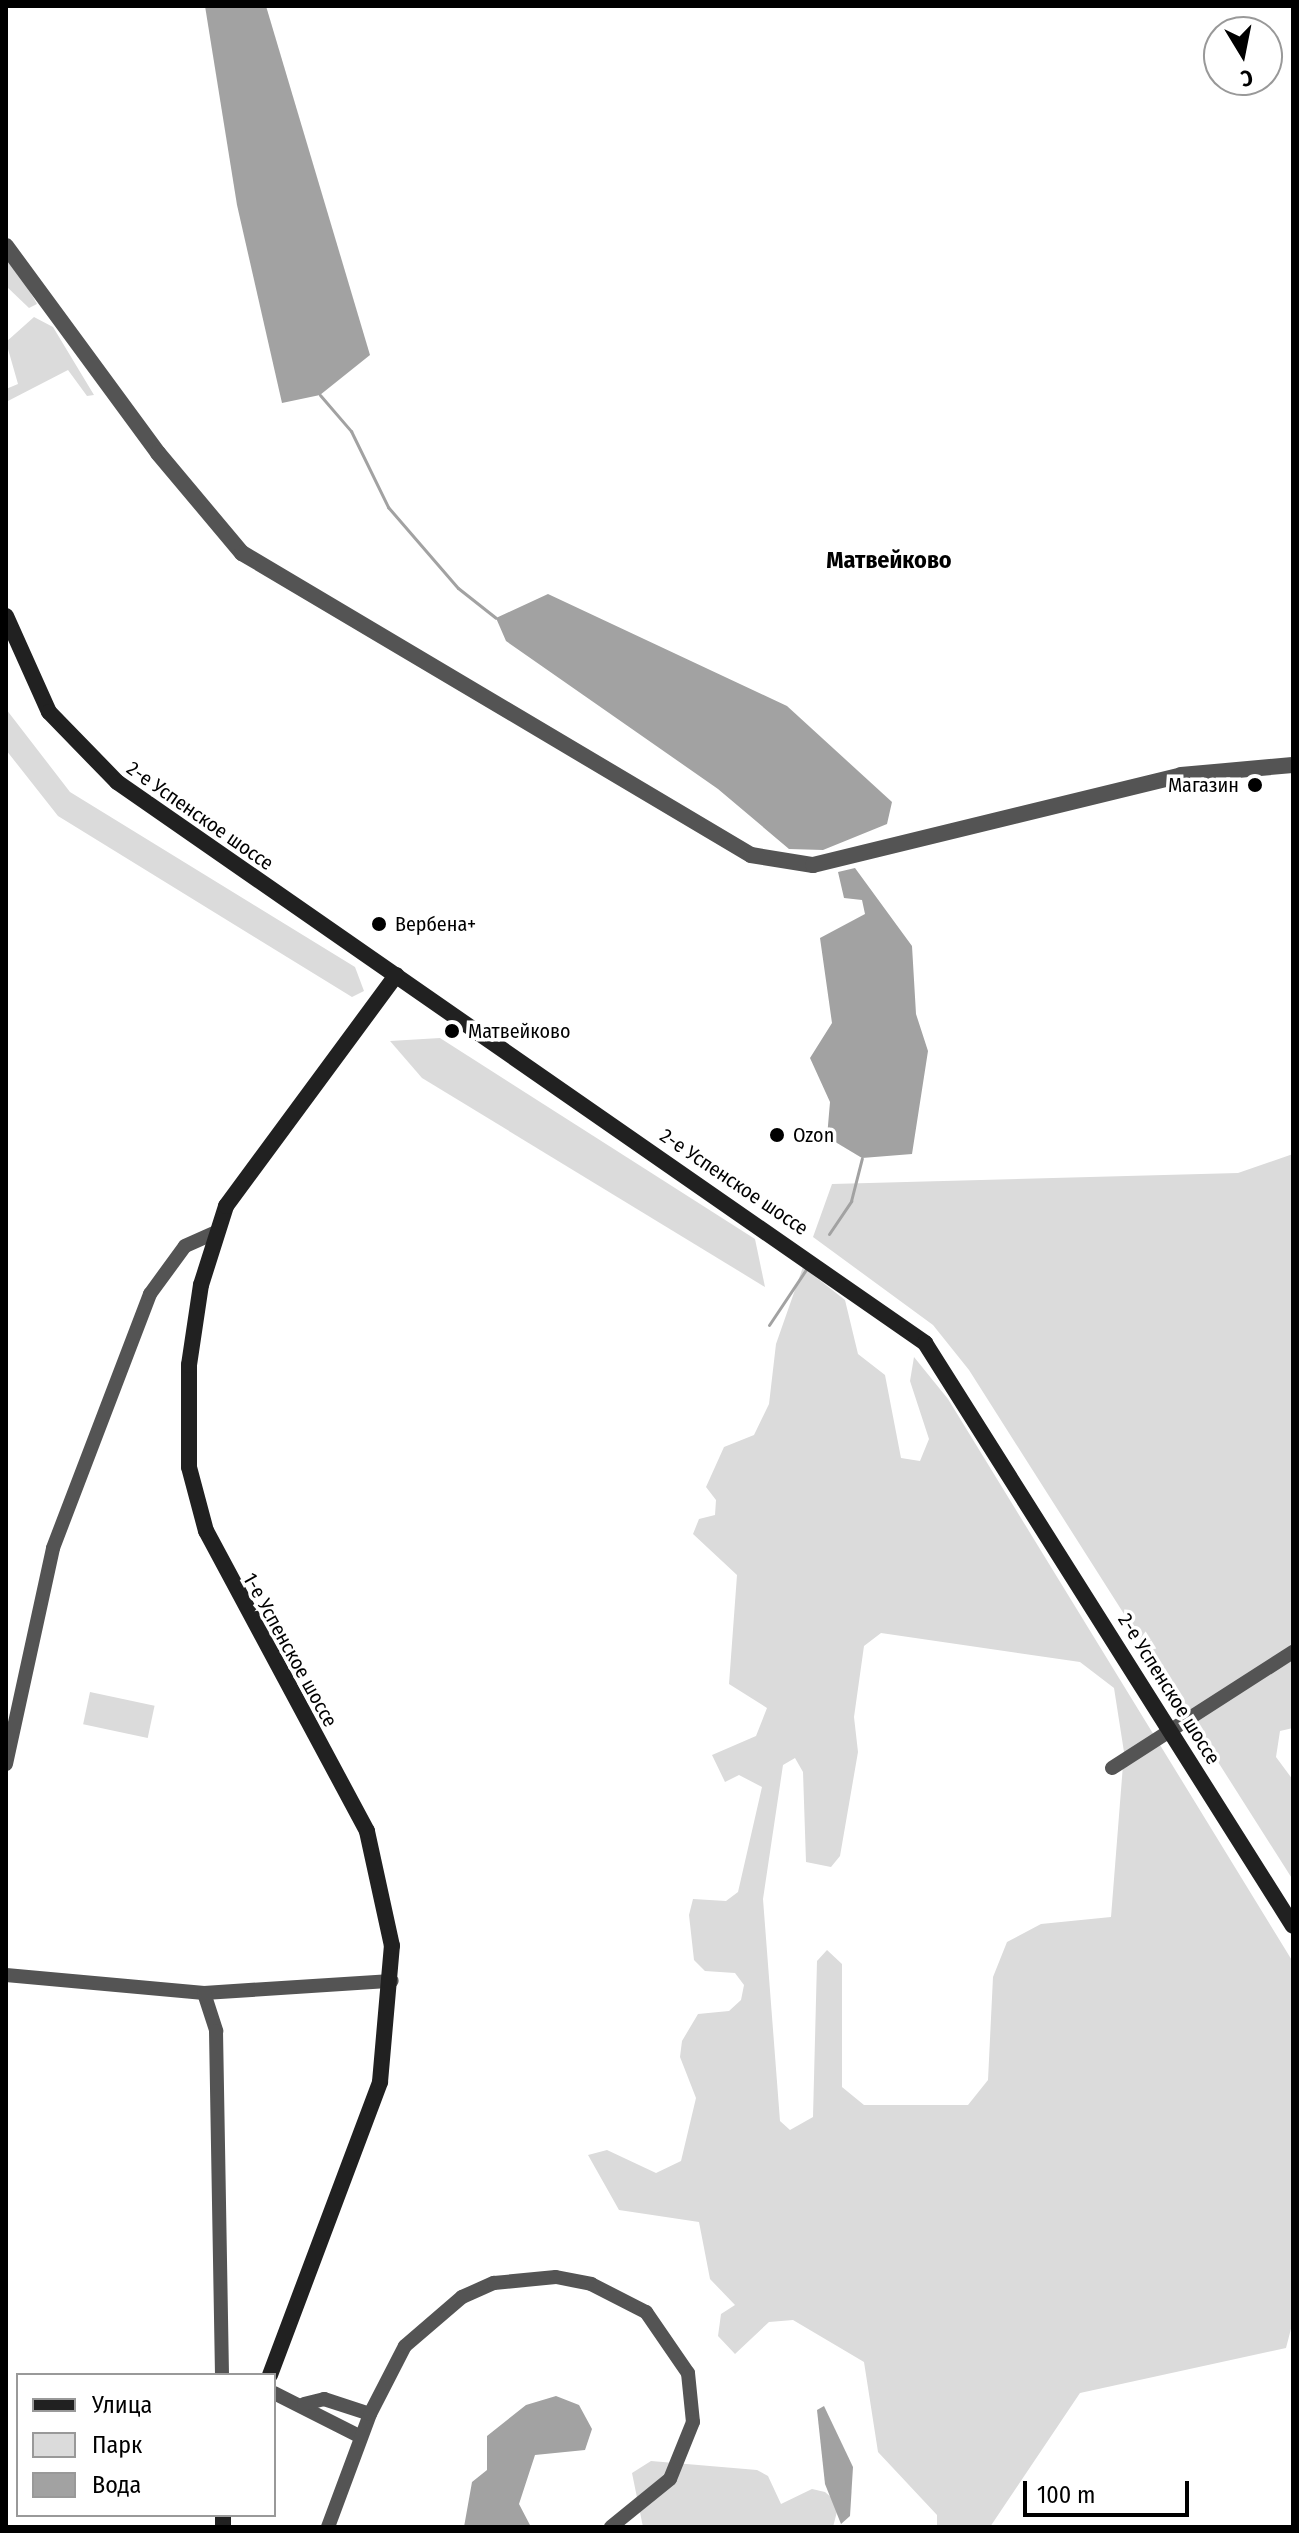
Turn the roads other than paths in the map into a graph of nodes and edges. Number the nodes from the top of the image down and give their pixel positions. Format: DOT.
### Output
graph roads {
  1 [pos="6,246"];
  2 [pos="6,616"];
  3 [pos="1293,765"];
  4 [pos="396,975"];
  5 [pos="214,1233"];
  6 [pos="1293,1652"];
  7 [pos="1170,1729"];
  8 [pos="6,1764"];
  9 [pos="1112,1768"];
  10 [pos="1293,1926"];
  11 [pos="6,1975"];
  12 [pos="392,1981"];
  13 [pos="204,1993"];
  14 [pos="222,2373"];
  15 [pos="271,2373"];
  16 [pos="276,2394"];
  17 [pos="304,2404"];
  18 [pos="370,2414"];
  19 [pos="361,2437"];
  20 [pos="328,2527"];
  21 [pos="611,2527"];
  1 -- 3 [label="street"];
  2 -- 4 [label="main road, 2-е Успенское шоссе"];
  4 -- 5 [label="main road, 1-е Успенское шоссе"];
  4 -- 7 [label="main road, 2-е Успенское шоссе"];
  5 -- 8 [label="street"];
  5 -- 12 [label="main road, 1-е Успенское шоссе"];
  6 -- 7 [label="street"];
  7 -- 9 [label="street"];
  7 -- 10 [label="main road, 2-е Успенское шоссе"];
  11 -- 13 [label="street"];
  12 -- 13 [label="street"];
  12 -- 15 [label="main road, 1-е Успенское шоссе"];
  13 -- 14 [label="street"];
  16 -- 17 [label="street"];
  17 -- 18 [label="street"];
  17 -- 19 [label="street"];
  18 -- 19 [label="street"];
  18 -- 21 [label="street"];
  19 -- 20 [label="street"];
}
